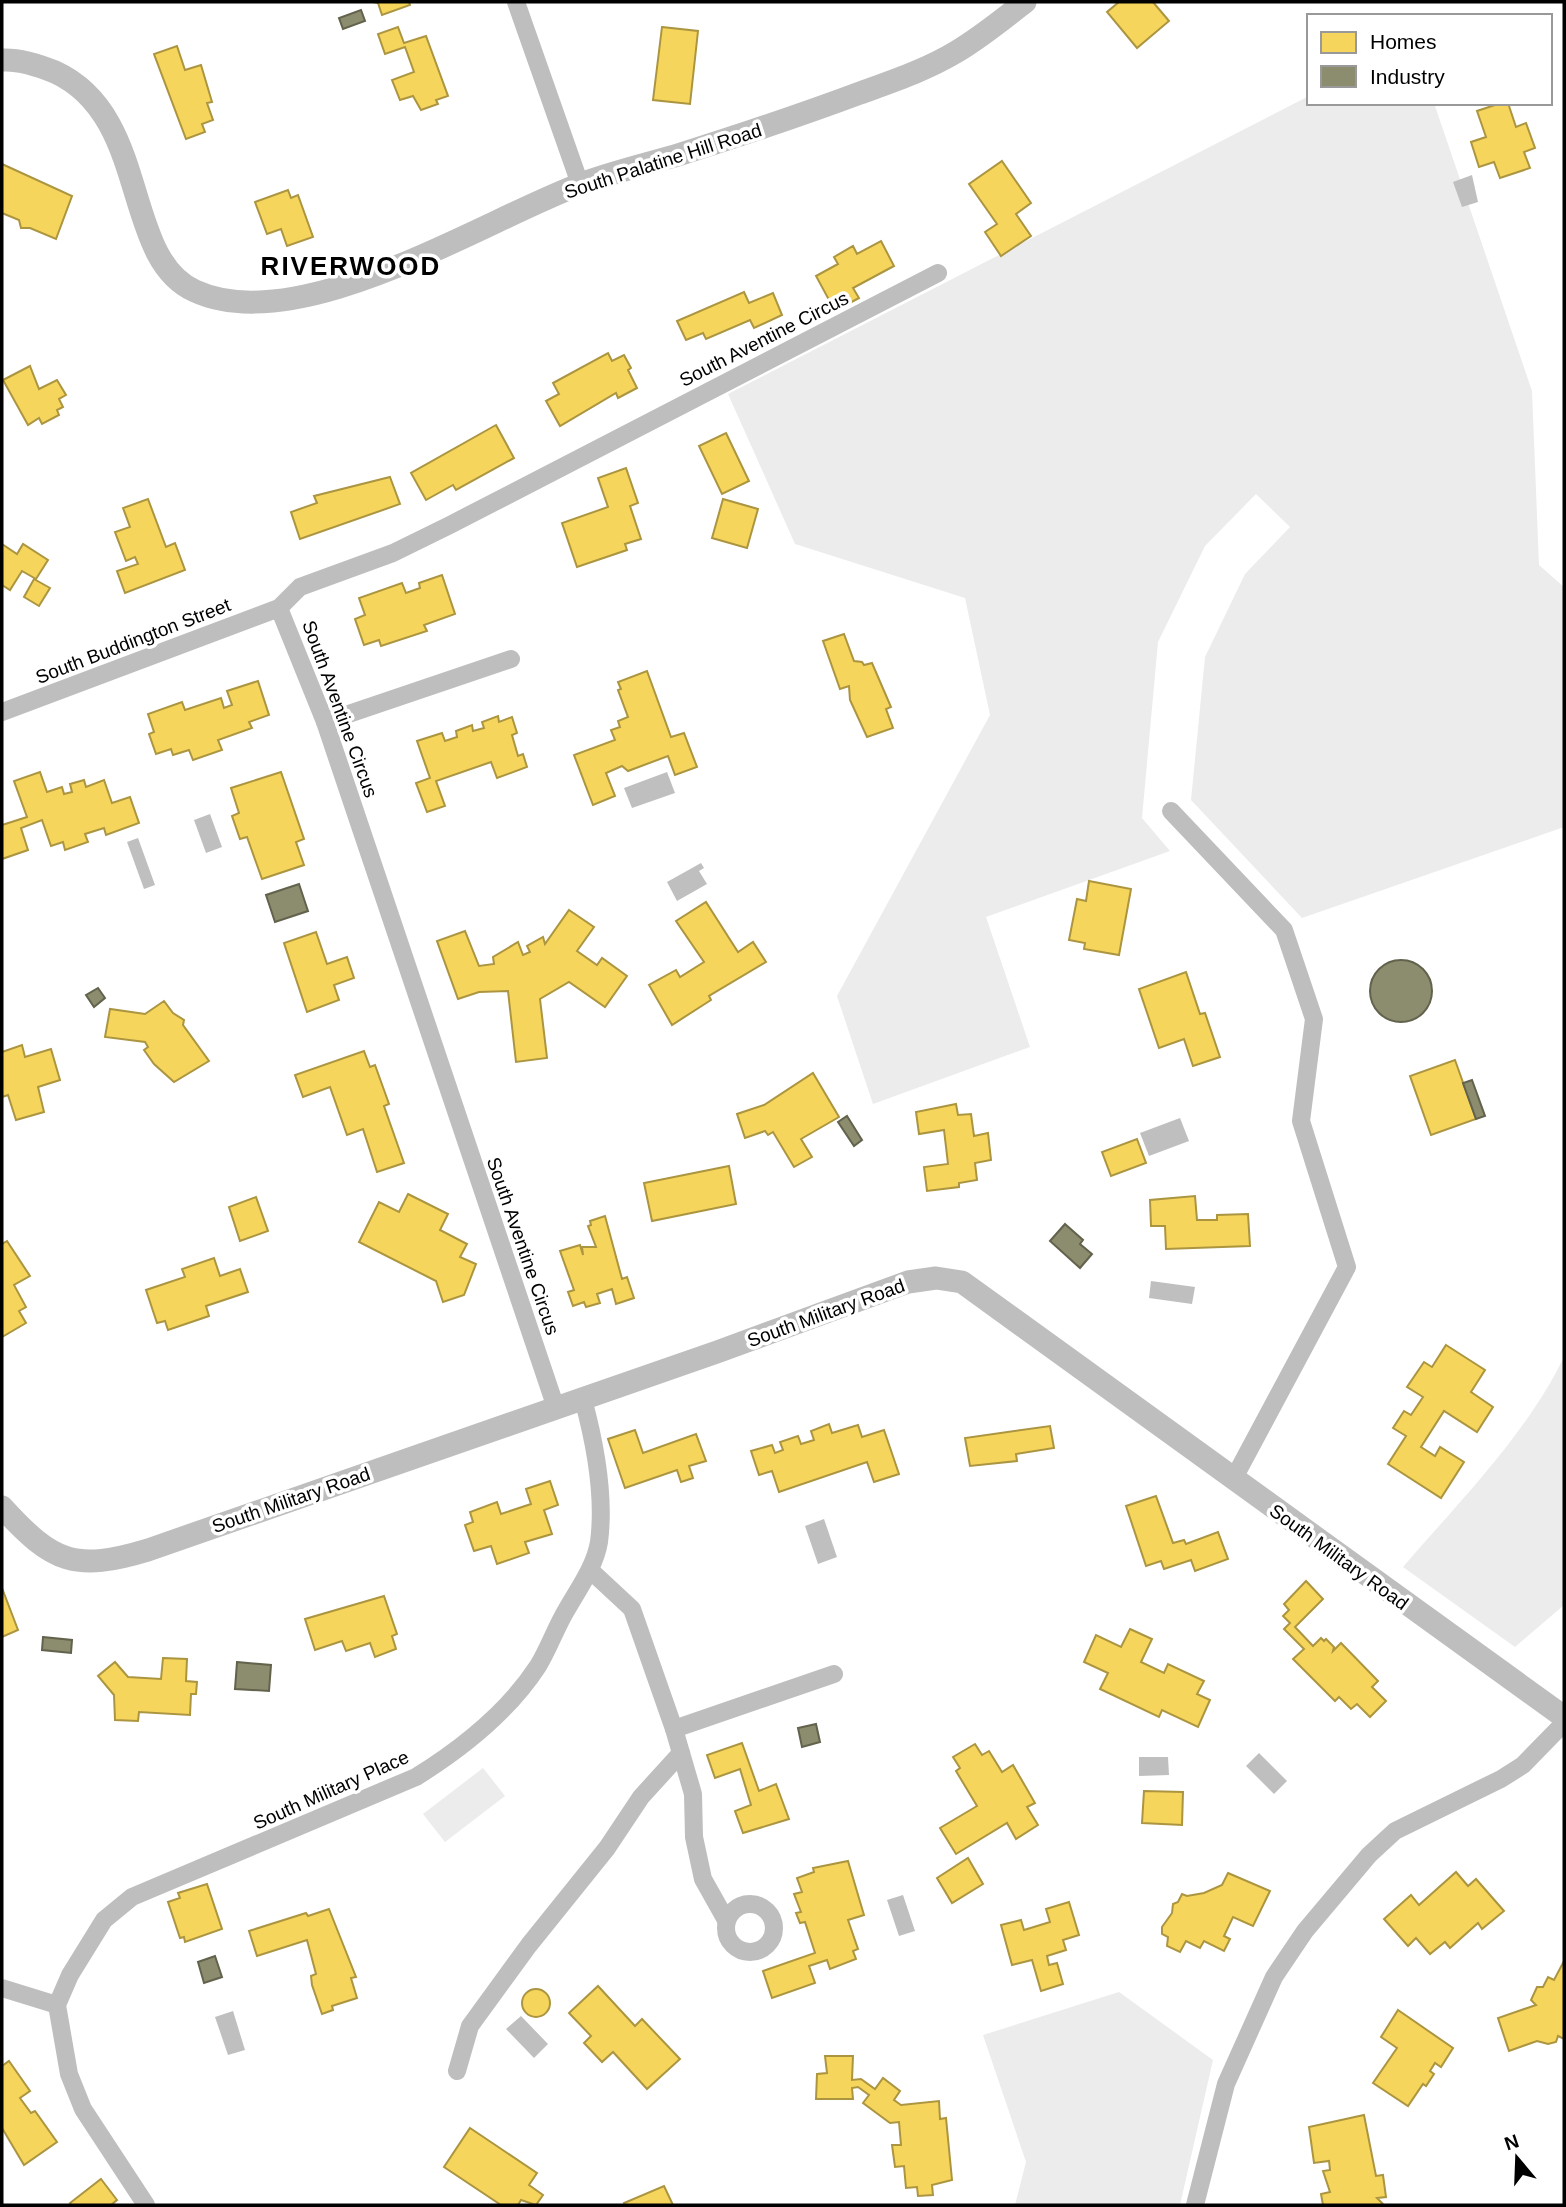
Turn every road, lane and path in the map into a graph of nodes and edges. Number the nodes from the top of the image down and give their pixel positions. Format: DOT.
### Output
graph roads {
  1 [pos="516,2"];
  2 [pos="1025,2"];
  3 [pos="2,60"];
  4 [pos="580,184"];
  5 [pos="938,273"];
  6 [pos="279,608"];
  7 [pos="511,659"];
  8 [pos="2,712"];
  9 [pos="325,722"];
  10 [pos="1171,811"];
  11 [pos="583,1399"];
  12 [pos="556,1408"];
  13 [pos="1233,1480"];
  14 [pos="2,1507"];
  15 [pos="590,1570"];
  16 [pos="834,1674"];
  17 [pos="1564,1717"];
  18 [pos="1564,1723"];
  19 [pos="674,1729"];
  20 [pos="681,1753"];
  21 [pos="726,1920"];
  22 [pos="2,1988"];
  23 [pos="57,2005"];
  24 [pos="457,2071"];
  25 [pos="146,2205"];
  26 [pos="1195,2205"];
  1 -- 4 [label="street"];
  2 -- 4 [label="street, South Palatine Hill Road"];
  3 -- 4 [label="street, South Palatine Hill Road"];
  5 -- 6 [label="street, South Aventine Circus"];
  6 -- 8 [label="street, South Buddington Street"];
  6 -- 9 [label="street, South Aventine Circus"];
  7 -- 9 [label="street"];
  9 -- 12 [label="street, South Aventine Circus"];
  10 -- 13 [label="street"];
  11 -- 12 [label="street, South Military Road"];
  11 -- 13 [label="street, South Military Road"];
  11 -- 15 [label="street, South Military Place"];
  12 -- 14 [label="street, South Military Road"];
  13 -- 17 [label="street, South Military Road"];
  15 -- 19 [label="street"];
  15 -- 23 [label="street, South Military Place"];
  16 -- 19 [label="street"];
  18 -- 26 [label="street"];
  19 -- 20 [label="street"];
  20 -- 21 [label="street"];
  20 -- 24 [label="street"];
  22 -- 23 [label="street"];
  23 -- 25 [label="street"];
}
